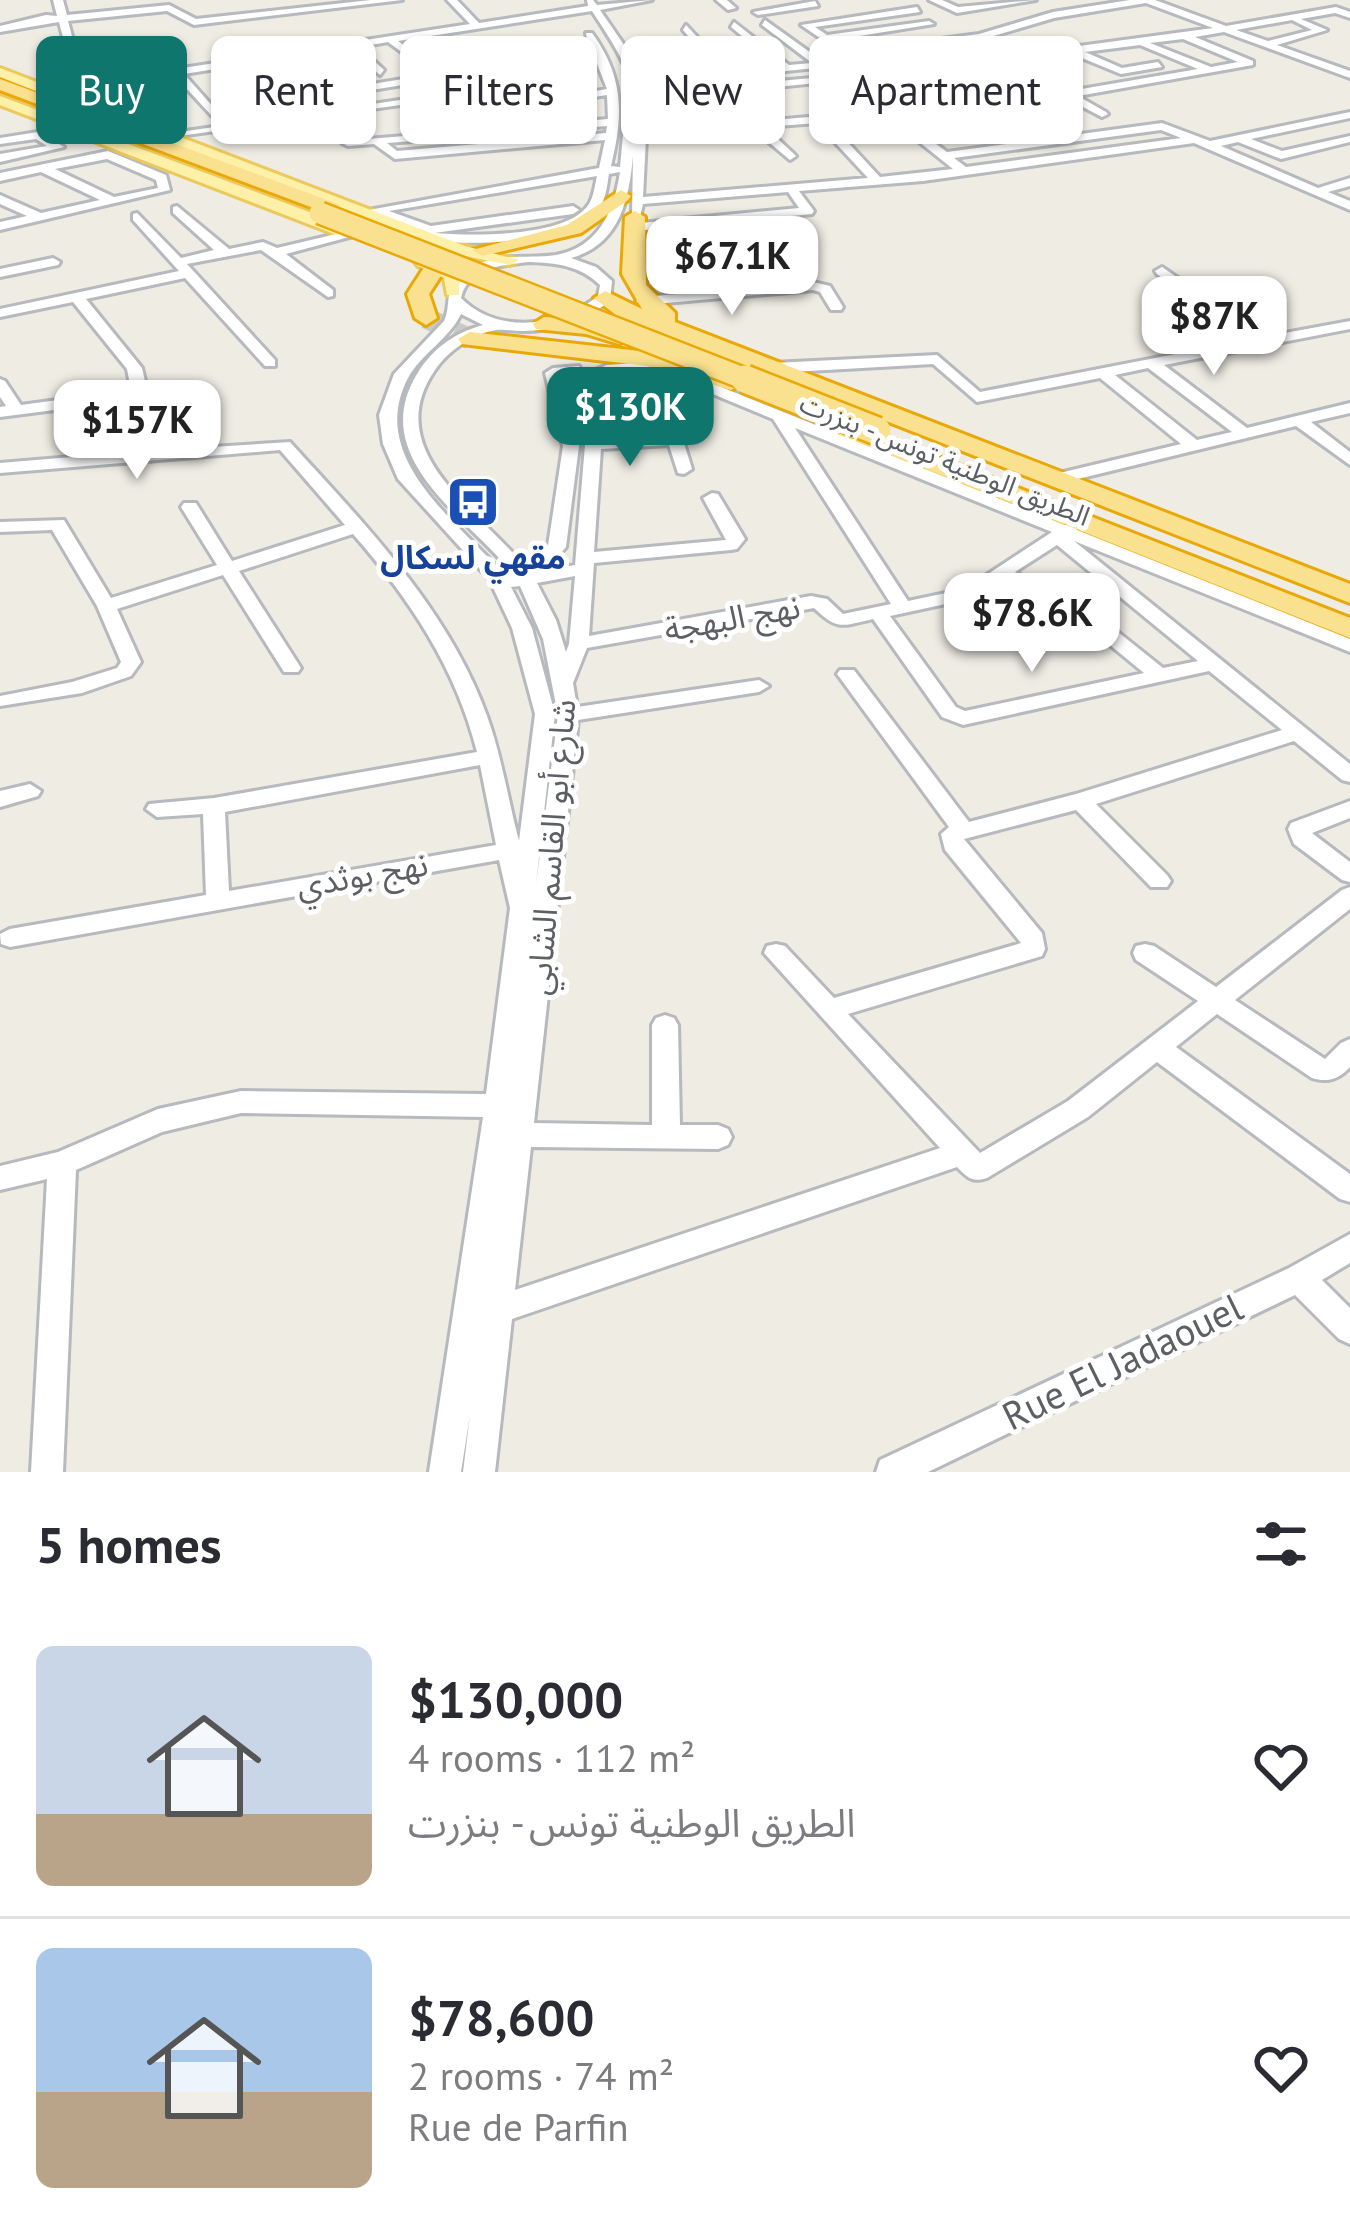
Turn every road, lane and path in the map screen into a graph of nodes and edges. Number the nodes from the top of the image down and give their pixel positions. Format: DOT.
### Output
graph roads {
  1 [pos="58,0"];
  2 [pos="271,0"];
  3 [pos="395,0"];
  4 [pos="452,0"];
  5 [pos="565,0"];
  6 [pos="647,0"];
  7 [pos="721,0"];
  8 [pos="934,0"];
  9 [pos="1029,0"];
  10 [pos="1147,0"];
  11 [pos="1003,3"];
  12 [pos="1297,3"];
  13 [pos="783,4"];
  14 [pos="815,4"];
  15 [pos="584,7"];
  16 [pos="320,8"];
  17 [pos="731,8"];
  18 [pos="917,10"];
  19 [pos="1331,11"];
  20 [pos="281,12"];
  21 [pos="1073,12"];
  22 [pos="1350,12"];
  23 [pos="62,16"];
  24 [pos="1296,20"];
  25 [pos="974,22"];
  26 [pos="1033,22"];
  27 [pos="475,24"];
  28 [pos="929,24"];
  29 [pos="734,25"];
  30 [pos="1128,25"];
  31 [pos="1048,27"];
  32 [pos="686,28"];
  33 [pos="0,29"];
  34 [pos="1228,29"];
  35 [pos="334,31"];
  36 [pos="425,32"];
  37 [pos="998,33"];
  38 [pos="67,36"];
  39 [pos="338,36"];
  40 [pos="592,36"];
  41 [pos="693,36"];
  42 [pos="824,36"];
  43 [pos="842,36"];
  44 [pos="977,36"];
  45 [pos="1004,36"];
  46 [pos="1184,36"];
  47 [pos="388,38"];
  48 [pos="376,40"];
  49 [pos="1156,40"];
  50 [pos="1138,43"];
  51 [pos="1269,44"];
  52 [pos="400,47"];
  53 [pos="597,49"];
  54 [pos="621,50"];
  55 [pos="1083,50"];
  56 [pos="1083,55"];
  57 [pos="1158,65"];
  58 [pos="376,69"];
  59 [pos="785,69"];
  60 [pos="788,69"];
  61 [pos="1211,70"];
  62 [pos="380,72"];
  63 [pos="1349,74"];
  64 [pos="187,85"];
  65 [pos="0,87"];
  66 [pos="36,90"];
  67 [pos="615,91"];
  68 [pos="1083,92"];
  69 [pos="597,94"];
  70 [pos="1083,103"];
  71 [pos="211,111"];
  72 [pos="1102,114"];
  73 [pos="1350,115"];
  74 [pos="1289,128"];
  75 [pos="597,129"];
  76 [pos="615,129"];
  77 [pos="1240,139"];
  78 [pos="1350,139"];
  79 [pos="0,141"];
  80 [pos="376,141"];
  81 [pos="1202,142"];
  82 [pos="180,144"];
  83 [pos="641,144"];
  84 [pos="777,144"];
  85 [pos="843,144"];
  86 [pos="929,144"];
  87 [pos="1327,145"];
  88 [pos="790,156"];
  89 [pos="944,156"];
  90 [pos="0,158"];
  91 [pos="169,164"];
  92 [pos="42,168"];
  93 [pos="625,168"];
  94 [pos="605,170"];
  95 [pos="963,171"];
  96 [pos="146,172"];
  97 [pos="0,177"];
  98 [pos="878,182"];
  99 [pos="1350,182"];
  100 [pos="794,190"];
  101 [pos="1316,192"];
  102 [pos="0,199"];
  103 [pos="114,202"];
  104 [pos="1350,206"];
  105 [pos="595,207"];
  106 [pos="177,210"];
  107 [pos="633,210"];
  108 [pos="325,211"];
  109 [pos="548,213"];
  110 [pos="40,217"];
  111 [pos="137,217"];
  112 [pos="561,224"];
  113 [pos="348,233"];
  114 [pos="1,234"];
  115 [pos="430,237"];
  116 [pos="482,250"];
  117 [pos="222,251"];
  118 [pos="276,253"];
  119 [pos="548,259"];
  120 [pos="509,260"];
  121 [pos="53,262"];
  122 [pos="180,269"];
  123 [pos="594,271"];
  124 [pos="1162,271"];
  125 [pos="0,273"];
  126 [pos="431,274"];
  127 [pos="328,293"];
  128 [pos="453,295"];
  129 [pos="76,296"];
  130 [pos="605,298"];
  131 [pos="643,301"];
  132 [pos="836,307"];
  133 [pos="0,313"];
  134 [pos="426,318"];
  135 [pos="506,324"];
  136 [pos="544,324"];
  137 [pos="1350,325"];
  138 [pos="470,339"];
  139 [pos="1260,342"];
  140 [pos="270,363"];
  141 [pos="761,363"];
  142 [pos="1152,364"];
  143 [pos="1102,373"];
  144 [pos="731,382"];
  145 [pos="0,384"];
  146 [pos="580,384"];
  147 [pos="140,394"];
  148 [pos="1350,408"];
  149 [pos="8,411"];
  150 [pos="778,414"];
  151 [pos="1298,420"];
  152 [pos="883,428"];
  153 [pos="1245,434"];
  154 [pos="593,445"];
  155 [pos="1194,446"];
  156 [pos="140,455"];
  157 [pos="1350,460"];
  158 [pos="0,468"];
  159 [pos="684,470"];
  160 [pos="1053,480"];
  161 [pos="712,498"];
  162 [pos="190,507"];
  163 [pos="0,526"];
  164 [pos="356,527"];
  165 [pos="1064,533"];
  166 [pos="582,564"];
  167 [pos="229,568"];
  168 [pos="1005,574"];
  169 [pos="510,578"];
  170 [pos="1350,594"];
  171 [pos="106,606"];
  172 [pos="904,609"];
  173 [pos="1350,609"];
  174 [pos="879,614"];
  175 [pos="1350,627"];
  176 [pos="579,644"];
  177 [pos="1350,646"];
  178 [pos="1212,664"];
  179 [pos="291,668"];
  180 [pos="847,674"];
  181 [pos="1160,675"];
  182 [pos="565,680"];
  183 [pos="759,686"];
  184 [pos="5,701"];
  185 [pos="568,716"];
  186 [pos="1296,734"];
  187 [pos="487,757"];
  188 [pos="1350,775"];
  189 [pos="31,791"];
  190 [pos="0,799"];
  191 [pos="1080,801"];
  192 [pos="214,806"];
  193 [pos="158,809"];
  194 [pos="1350,809"];
  195 [pos="962,829"];
  196 [pos="506,849"];
  197 [pos="543,850"];
  198 [pos="1350,874"];
  199 [pos="1159,881"];
  200 [pos="1350,896"];
  201 [pos="218,899"];
  202 [pos="524,918"];
  203 [pos="10,938"];
  204 [pos="776,953"];
  205 [pos="1145,953"];
  206 [pos="1214,1002"];
  207 [pos="831,1009"];
  208 [pos="664,1025"];
  209 [pos="1157,1047"];
  210 [pos="1350,1050"];
  211 [pos="500,1106"];
  212 [pos="520,1135"];
  213 [pos="666,1136"];
  214 [pos="718,1137"];
  215 [pos="962,1153"];
  216 [pos="62,1162"];
  217 [pos="0,1178"];
  218 [pos="1350,1190"];
  219 [pos="1350,1247"];
  220 [pos="1299,1278"];
  221 [pos="484,1313"];
  222 [pos="1350,1329"];
  223 [pos="47,1472"];
  224 [pos="445,1472"];
  225 [pos="478,1472"];
  226 [pos="892,1472"];
  1 -- 23 [label="street"];
  2 -- 20 [label="street"];
  3 -- 16 [label="street"];
  3 -- 36 [label="street"];
  4 -- 27 [label="street"];
  5 -- 15 [label="street"];
  6 -- 15 [label="street"];
  7 -- 17 [label="street"];
  8 -- 11 [label="street"];
  9 -- 11 [label="street"];
  9 -- 21 [label="street"];
  10 -- 21 [label="street"];
  10 -- 34 [label="street"];
  11 -- 26 [label="street"];
  12 -- 19 [label="street"];
  13 -- 14 [label="street"];
  13 -- 60 [label="street"];
  15 -- 27 [label="street"];
  15 -- 40 [label="street"];
  15 -- 54 [label="street"];
  15 -- 93 [label="street"];
  16 -- 20 [label="street"];
  18 -- 42 [label="street"];
  19 -- 22 [label="street"];
  19 -- 34 [label="street"];
  20 -- 23 [label="street"];
  21 -- 26 [label="street"];
  23 -- 33 [label="street"];
  23 -- 38 [label="street"];
  24 -- 51 [label="street"];
  25 -- 37 [label="street"];
  26 -- 31 [label="street"];
  26 -- 37 [label="street"];
  27 -- 36 [label="street"];
  28 -- 43 [label="street"];
  29 -- 60 [label="street"];
  30 -- 49 [label="street"];
  32 -- 41 [label="street"];
  34 -- 46 [label="street"];
  34 -- 51 [label="street"];
  35 -- 39 [label="street"];
  36 -- 47 [label="street"];
  37 -- 44 [label="street"];
  37 -- 45 [label="street"];
  46 -- 49 [label="street"];
  46 -- 61 [label="street"];
  47 -- 48 [label="street"];
  47 -- 52 [label="street"];
  49 -- 50 [label="street"];
  50 -- 55 [label="street"];
  50 -- 61 [label="street"];
  51 -- 63 [label="street"];
  53 -- 67 [label="street"];
  56 -- 57 [label="street"];
  58 -- 62 [label="street"];
  59 -- 60 [label="street"];
  61 -- 68 [label="street"];
  64 -- 71 [label="street"];
  65 -- 66 [label="main road"];
  65 -- 91 [label="main road"];
  65 -- 108 [label="highway, الطريق الوطنية تونس - بنزرت"];
  65 -- 108 [label="highway, الطريق الوطنية تونس - بنزرت"];
  67 -- 69 [label="street"];
  67 -- 76 [label="street"];
  70 -- 72 [label="street"];
  73 -- 74 [label="street"];
  74 -- 77 [label="street"];
  74 -- 87 [label="street"];
  75 -- 76 [label="street"];
  76 -- 80 [label="street"];
  76 -- 94 [label="street"];
  77 -- 81 [label="street"];
  77 -- 87 [label="street"];
  78 -- 87 [label="street"];
  79 -- 90 [label="street"];
  81 -- 89 [label="street"];
  81 -- 95 [label="street"];
  81 -- 101 [label="street"];
  82 -- 115 [label="main road"];
  83 -- 107 [label="street"];
  84 -- 88 [label="street"];
  85 -- 98 [label="street"];
  86 -- 89 [label="street"];
  89 -- 95 [label="street"];
  91 -- 96 [label="street"];
  91 -- 113 [label="main road"];
  92 -- 96 [label="street"];
  92 -- 97 [label="street"];
  92 -- 103 [label="street"];
  93 -- 94 [label="street"];
  93 -- 107 [label="street"];
  94 -- 105 [label="street"];
  94 -- 109 [label="street"];
  95 -- 98 [label="street"];
  96 -- 103 [label="street"];
  98 -- 100 [label="street"];
  99 -- 101 [label="street"];
  100 -- 107 [label="street"];
  100 -- 107 [label="street"];
  101 -- 104 [label="street"];
  102 -- 110 [label="street"];
  103 -- 110 [label="street"];
  105 -- 109 [label="street"];
  105 -- 112 [label="street"];
  106 -- 117 [label="street"];
  107 -- 116 [label="highway"];
  107 -- 119 [label="street"];
  107 -- 123 [label="street"];
  107 -- 131 [label="highway"];
  108 -- 152 [label="highway, الطريق الوطنية تونس - بنزرت, bridge"];
  109 -- 112 [label="street"];
  110 -- 114 [label="street"];
  111 -- 122 [label="street"];
  112 -- 115 [label="street"];
  113 -- 118 [label="street"];
  113 -- 128 [label="main road"];
  115 -- 120 [label="main road"];
  117 -- 118 [label="street"];
  117 -- 122 [label="street"];
  118 -- 127 [label="street"];
  119 -- 120 [label="street"];
  119 -- 123 [label="street"];
  120 -- 128 [label="street"];
  121 -- 125 [label="street"];
  122 -- 129 [label="street"];
  122 -- 140 [label="street"];
  123 -- 130 [label="street"];
  124 -- 139 [label="street"];
  126 -- 134 [label="highway"];
  128 -- 135 [label="street"];
  128 -- 169 [label="street, شارع أبو القاسم الشابي"];
  129 -- 133 [label="street"];
  129 -- 147 [label="street"];
  130 -- 136 [label="street"];
  130 -- 141 [label="highway"];
  131 -- 132 [label="street"];
  131 -- 141 [label="highway"];
  135 -- 136 [label="street"];
  135 -- 169 [label="street, شارع أبو القاسم الشابي"];
  136 -- 144 [label="highway"];
  137 -- 139 [label="street"];
  138 -- 144 [label="highway"];
  139 -- 142 [label="street"];
  141 -- 143 [label="street"];
  141 -- 160 [label="highway"];
  142 -- 143 [label="street"];
  142 -- 153 [label="street"];
  143 -- 155 [label="street"];
  144 -- 175 [label="highway"];
  145 -- 149 [label="street"];
  146 -- 150 [label="street"];
  146 -- 154 [label="street"];
  146 -- 169 [label="street"];
  147 -- 149 [label="street"];
  147 -- 156 [label="street"];
  148 -- 151 [label="street"];
  150 -- 165 [label="street"];
  150 -- 172 [label="street"];
  151 -- 153 [label="street"];
  151 -- 157 [label="street"];
  152 -- 173 [label="highway, الطريق الوطنية تونس - بنزرت"];
  152 -- 175 [label="highway, الطريق الوطنية تونس - بنزرت"];
  153 -- 155 [label="street"];
  154 -- 159 [label="street"];
  154 -- 166 [label="street"];
  155 -- 160 [label="street"];
  156 -- 158 [label="street"];
  156 -- 164 [label="street"];
  160 -- 170 [label="highway"];
  161 -- 166 [label="street"];
  162 -- 167 [label="street"];
  163 -- 171 [label="street"];
  164 -- 167 [label="street"];
  164 -- 187 [label="street"];
  165 -- 168 [label="street, نهج البهجة"];
  165 -- 177 [label="street"];
  165 -- 178 [label="street"];
  166 -- 169 [label="street"];
  166 -- 176 [label="street"];
  167 -- 171 [label="street"];
  167 -- 179 [label="street"];
  168 -- 172 [label="street, نهج البهجة"];
  168 -- 181 [label="street"];
  169 -- 182 [label="street, شارع أبو القاسم الشابي"];
  169 -- 197 [label="street, شارع أبو القاسم الشابي"];
  171 -- 184 [label="street"];
  172 -- 174 [label="street, نهج البهجة"];
  174 -- 176 [label="street, نهج البهجة"];
  174 -- 181 [label="street"];
  176 -- 182 [label="street"];
  178 -- 181 [label="street"];
  178 -- 186 [label="street"];
  180 -- 195 [label="street"];
  182 -- 185 [label="street, شارع أبو القاسم الشابي"];
  183 -- 185 [label="street"];
  185 -- 197 [label="street, شارع أبو القاسم الشابي"];
  186 -- 188 [label="street"];
  186 -- 191 [label="street"];
  187 -- 192 [label="street"];
  187 -- 196 [label="street"];
  189 -- 190 [label="street"];
  191 -- 195 [label="street"];
  191 -- 199 [label="street"];
  192 -- 193 [label="street"];
  192 -- 201 [label="street"];
  194 -- 198 [label="street"];
  195 -- 207 [label="street"];
  196 -- 197 [label="street, نهج بوثدي"];
  196 -- 201 [label="street, نهج بوثدي"];
  196 -- 202 [label="street"];
  197 -- 202 [label="street, شارع أبو القاسم الشابي"];
  197 -- 212 [label="street, شارع أبو القاسم الشابي"];
  200 -- 206 [label="street"];
  201 -- 203 [label="street, نهج بوثدي"];
  202 -- 211 [label="street, شارع أبو القاسم الشابي"];
  204 -- 207 [label="street"];
  205 -- 206 [label="street"];
  206 -- 209 [label="street"];
  206 -- 210 [label="street"];
  207 -- 215 [label="street"];
  208 -- 213 [label="street"];
  209 -- 215 [label="street"];
  209 -- 218 [label="street"];
  211 -- 216 [label="street"];
  211 -- 221 [label="street, شارع أبو القاسم الشابي"];
  212 -- 213 [label="street"];
  212 -- 221 [label="street, شارع أبو القاسم الشابي"];
  213 -- 214 [label="street"];
  215 -- 221 [label="street"];
  216 -- 217 [label="street"];
  216 -- 223 [label="street"];
  219 -- 220 [label="street, Rue El Jadaouel"];
  220 -- 222 [label="street"];
  220 -- 226 [label="street, Rue El Jadaouel"];
  221 -- 224 [label="street, شارع أبو القاسم الشابي"];
  221 -- 225 [label="street, شارع أبو القاسم الشابي"];
}
